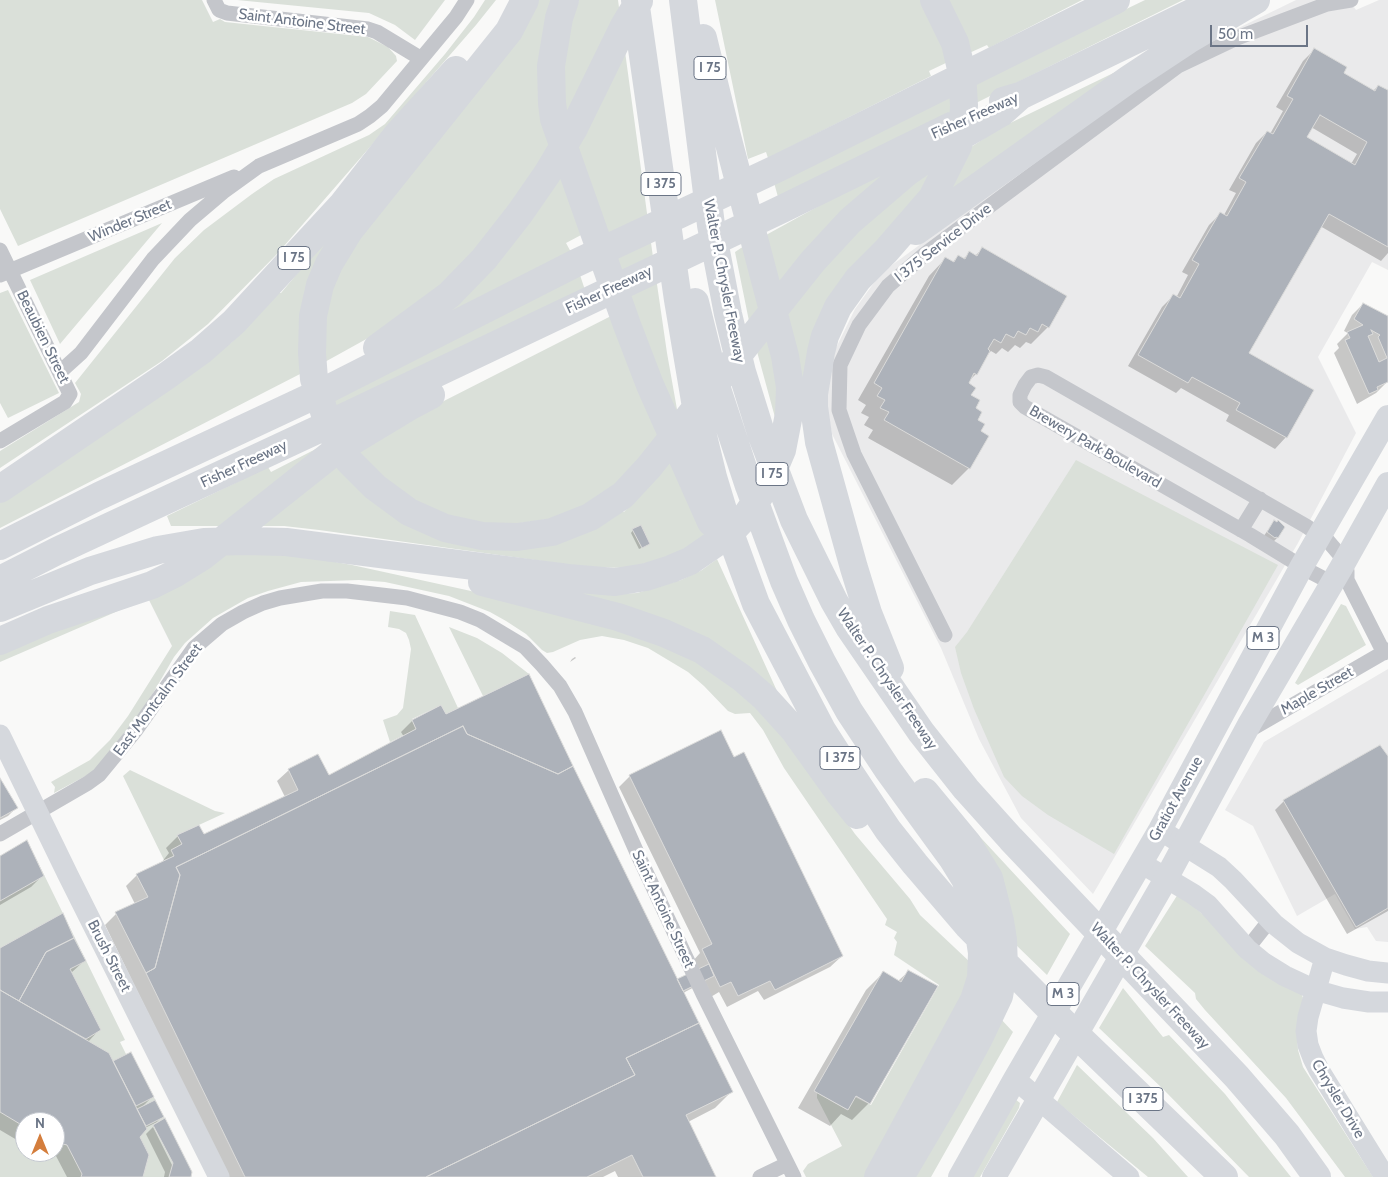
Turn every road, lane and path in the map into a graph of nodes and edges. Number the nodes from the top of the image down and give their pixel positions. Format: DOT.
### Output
graph roads {
  1 [pos="214,0"];
  2 [pos="467,0"];
  3 [pos="514,0"];
  4 [pos="525,0"];
  5 [pos="565,0"];
  6 [pos="635,0"];
  7 [pos="640,0"];
  8 [pos="684,0"];
  9 [pos="694,0"];
  10 [pos="934,0"];
  11 [pos="1116,0"];
  12 [pos="1218,0"];
  13 [pos="1256,0"];
  14 [pos="1351,0"];
  15 [pos="1329,2"];
  16 [pos="420,58"];
  17 [pos="645,68"];
  18 [pos="926,148"];
  19 [pos="259,166"];
  20 [pos="0,250"];
  21 [pos="886,251"];
  22 [pos="5,273"];
  23 [pos="60,372"];
  24 [pos="327,385"];
  25 [pos="1388,417"];
  26 [pos="337,430"];
  27 [pos="762,436"];
  28 [pos="0,441"];
  29 [pos="1388,484"];
  30 [pos="0,489"];
  31 [pos="1260,499"];
  32 [pos="1241,530"];
  33 [pos="1325,538"];
  34 [pos="0,546"];
  35 [pos="366,552"];
  36 [pos="1306,569"];
  37 [pos="1341,575"];
  38 [pos="0,580"];
  39 [pos="756,604"];
  40 [pos="0,608"];
  41 [pos="945,635"];
  42 [pos="0,641"];
  43 [pos="524,647"];
  44 [pos="1386,652"];
  45 [pos="910,716"];
  46 [pos="1248,727"];
  47 [pos="0,736"];
  48 [pos="912,790"];
  49 [pos="37,812"];
  50 [pos="1160,830"];
  51 [pos="0,834"];
  52 [pos="1184,846"];
  53 [pos="1140,863"];
  54 [pos="1167,878"];
  55 [pos="944,899"];
  56 [pos="1270,920"];
  57 [pos="1247,949"];
  58 [pos="1325,958"];
  59 [pos="1388,973"];
  60 [pos="1315,990"];
  61 [pos="1388,1002"];
  62 [pos="1062,1022"];
  63 [pos="1014,1079"];
  64 [pos="1039,1101"];
  65 [pos="790,1170"];
  66 [pos="219,1177"];
  67 [pos="760,1177"];
  68 [pos="878,1177"];
  69 [pos="900,1177"];
  70 [pos="960,1177"];
  71 [pos="994,1177"];
  72 [pos="1129,1177"];
  73 [pos="1205,1177"];
  74 [pos="1224,1177"];
  75 [pos="1318,1177"];
  76 [pos="1385,1177"];
  1 -- 16 [label="street, Saint Antoine Street"];
  2 -- 16 [label="street"];
  3 -- 30 [label="highway, I 75"];
  4 -- 18 [label="highway"];
  5 -- 39 [label="highway"];
  6 -- 17 [label="highway, I 375"];
  7 -- 24 [label="highway"];
  8 -- 27 [label="highway, Walter P. Chrysler Freeway"];
  9 -- 35 [label="highway, I 75"];
  10 -- 21 [label="highway"];
  11 -- 24 [label="highway"];
  12 -- 18 [label="highway, Fisher Freeway"];
  13 -- 21 [label="highway"];
  14 -- 15 [label="street, I 375 Service Drive"];
  15 -- 41 [label="street, I 375 Service Drive"];
  16 -- 19 [label="street"];
  17 -- 39 [label="highway, I 375"];
  17 -- 48 [label="highway"];
  18 -- 26 [label="highway, Fisher Freeway"];
  19 -- 22 [label="street, Winder Street"];
  19 -- 23 [label="street"];
  20 -- 22 [label="street, Beaubien Street"];
  21 -- 45 [label="highway"];
  22 -- 23 [label="street, Beaubien Street"];
  23 -- 28 [label="street, Beaubien Street"];
  24 -- 34 [label="highway"];
  25 -- 33 [label="main road, Gratiot Avenue / M 3"];
  26 -- 38 [label="highway, Fisher Freeway"];
  26 -- 42 [label="highway"];
  27 -- 45 [label="highway, Walter P. Chrysler Freeway"];
  27 -- 48 [label="highway"];
  29 -- 37 [label="main road, Gratiot Avenue / M 3"];
  31 -- 32 [label="street"];
  31 -- 32 [label="street, Brewery Park Boulevard"];
  31 -- 33 [label="street, Brewery Park Boulevard"];
  32 -- 36 [label="street, Brewery Park Boulevard"];
  33 -- 36 [label="main road, Gratiot Avenue / M 3"];
  33 -- 37 [label="street, Brewery Park Boulevard"];
  35 -- 40 [label="highway, I 75"];
  35 -- 55 [label="highway"];
  36 -- 37 [label="street, Brewery Park Boulevard"];
  36 -- 46 [label="main road"];
  36 -- 50 [label="main road, Gratiot Avenue / M 3"];
  37 -- 44 [label="street, Brewery Park Boulevard"];
  37 -- 46 [label="main road, Gratiot Avenue / M 3"];
  39 -- 55 [label="highway, I 375"];
  43 -- 49 [label="street, East Montcalm Street"];
  43 -- 65 [label="street, Saint Antoine Street"];
  44 -- 46 [label="street, Maple Street"];
  45 -- 75 [label="highway, Walter P. Chrysler Freeway"];
  46 -- 52 [label="main road, Gratiot Avenue / M 3"];
  47 -- 49 [label="street, Brush Street"];
  48 -- 68 [label="highway"];
  48 -- 69 [label="highway"];
  49 -- 51 [label="street, East Montcalm Street"];
  49 -- 66 [label="street, Brush Street"];
  50 -- 52 [label="street"];
  50 -- 53 [label="main road, Gratiot Avenue / M 3"];
  52 -- 54 [label="main road, Gratiot Avenue / M 3"];
  52 -- 56 [label="street"];
  53 -- 54 [label="street"];
  53 -- 63 [label="main road, Gratiot Avenue / M 3"];
  54 -- 57 [label="street"];
  54 -- 64 [label="main road, Gratiot Avenue / M 3"];
  55 -- 62 [label="highway, I 375"];
  56 -- 57 [label="street"];
  56 -- 58 [label="street"];
  57 -- 60 [label="street"];
  58 -- 59 [label="street"];
  58 -- 60 [label="street, Chrysler Drive"];
  60 -- 61 [label="street"];
  60 -- 76 [label="street, Chrysler Drive"];
  62 -- 73 [label="highway"];
  62 -- 74 [label="highway, I 375"];
  63 -- 64 [label="street"];
  63 -- 70 [label="main road, Gratiot Avenue / M 3"];
  64 -- 71 [label="main road, Gratiot Avenue / M 3"];
  64 -- 72 [label="street"];
  65 -- 67 [label="street"];
}
